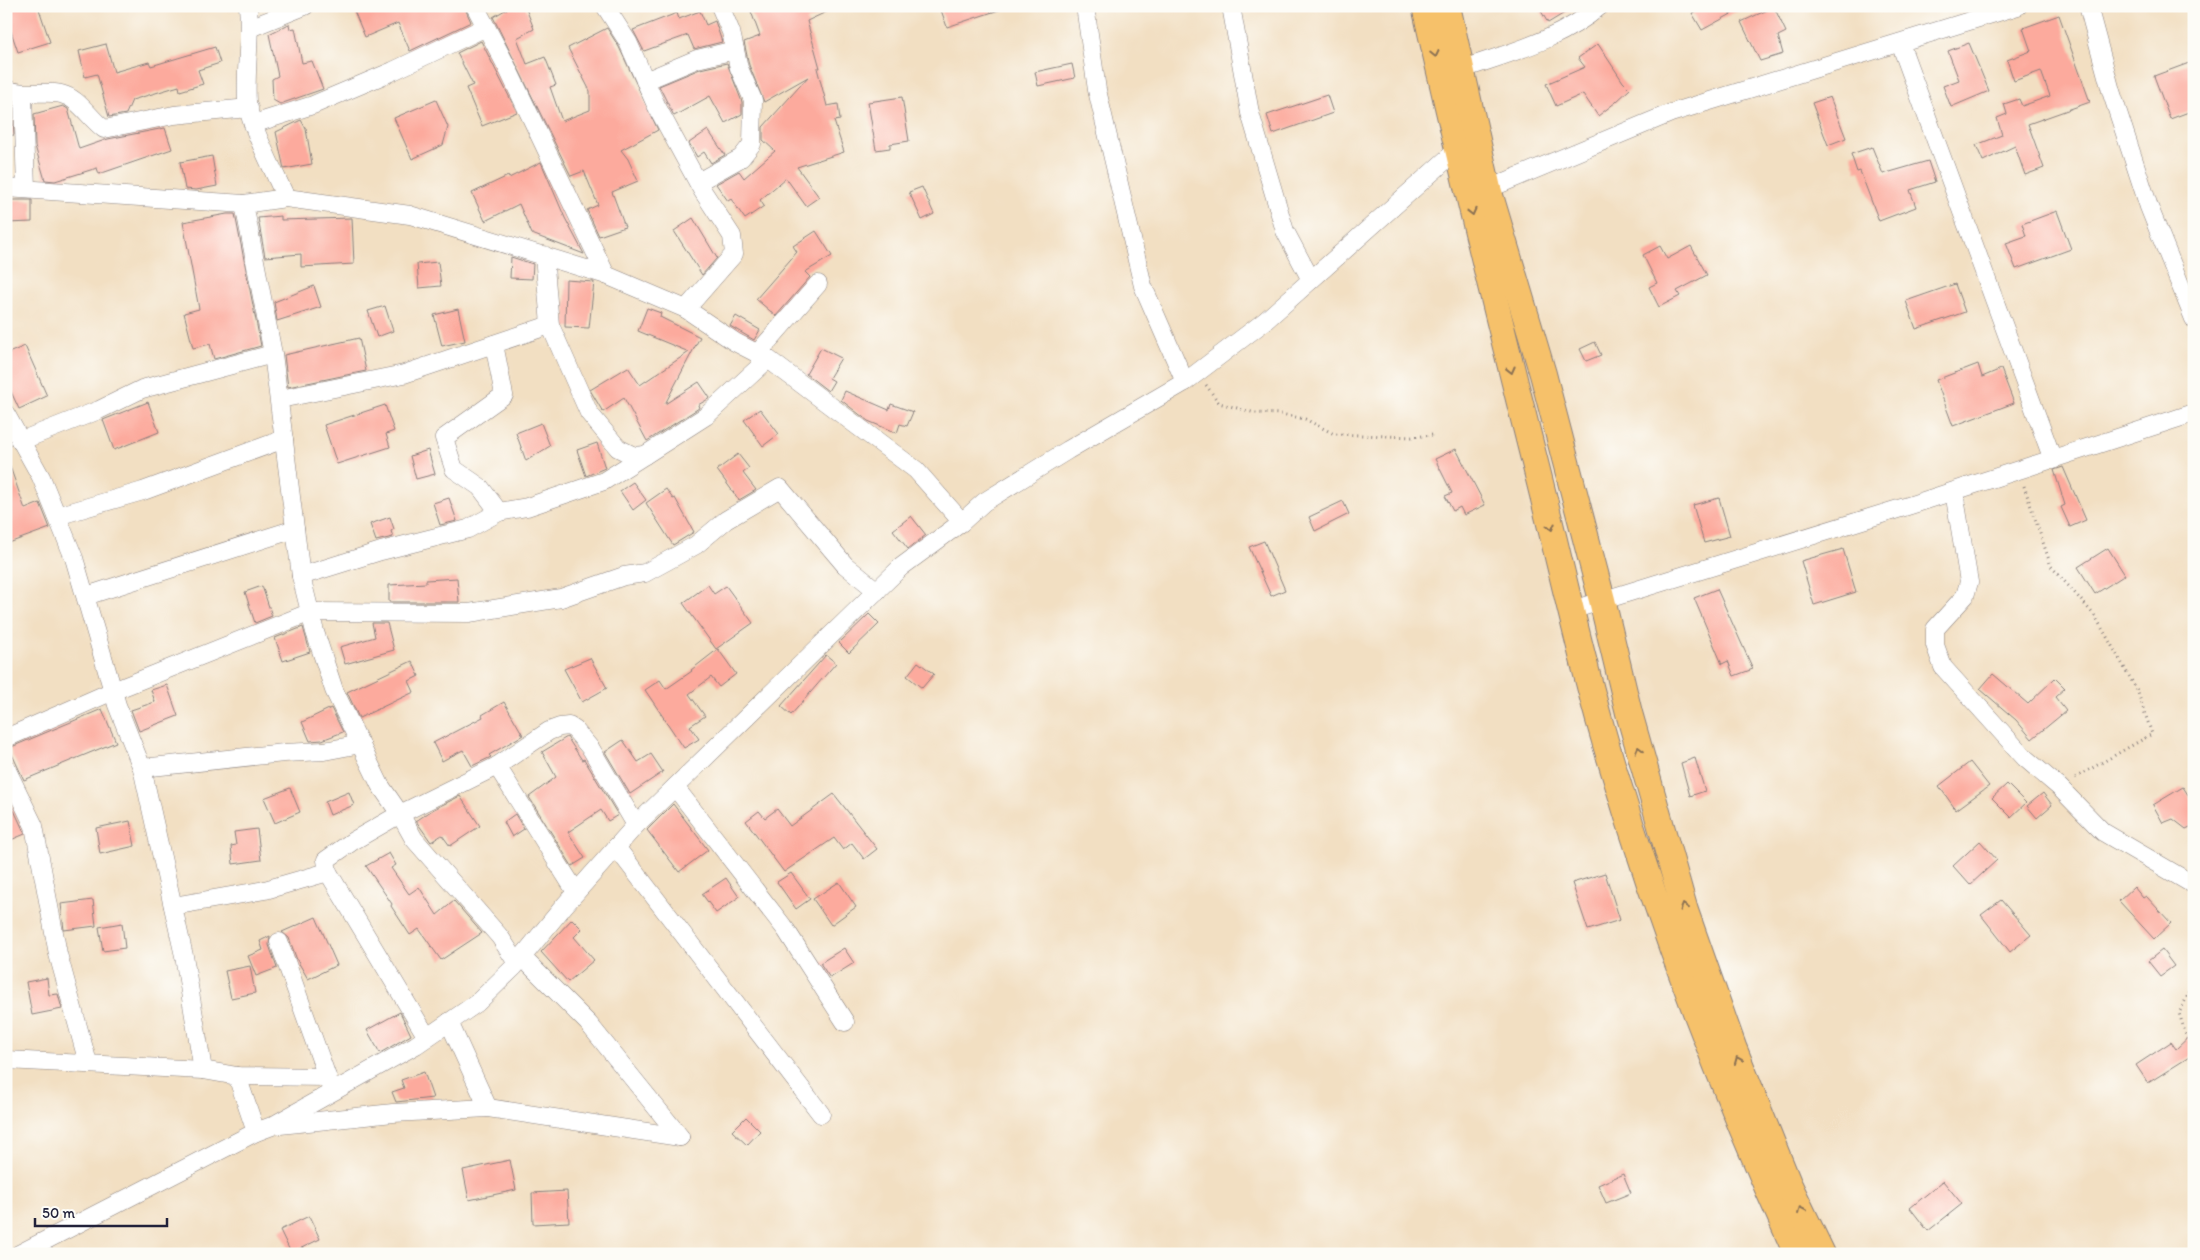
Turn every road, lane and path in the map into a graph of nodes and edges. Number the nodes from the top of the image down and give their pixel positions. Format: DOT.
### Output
graph roads {
  1 [pos="248,6"];
  2 [pos="304,6"];
  3 [pos="475,6"];
  4 [pos="605,6"];
  5 [pos="720,6"];
  6 [pos="1085,6"];
  7 [pos="1425,6"];
  8 [pos="1447,6"];
  9 [pos="1600,6"];
  10 [pos="2018,6"];
  11 [pos="2088,6"];
  12 [pos="1230,7"];
  13 [pos="486,27"];
  14 [pos="250,28"];
  15 [pos="1900,43"];
  16 [pos="735,50"];
  17 [pos="1460,70"];
  18 [pos="646,81"];
  19 [pos="6,89"];
  20 [pos="24,94"];
  21 [pos="251,116"];
  22 [pos="1457,150"];
  23 [pos="698,182"];
  24 [pos="6,188"];
  25 [pos="26,189"];
  26 [pos="1488,189"];
  27 [pos="286,198"];
  28 [pos="244,204"];
  29 [pos="544,255"];
  30 [pos="606,275"];
  31 [pos="1311,280"];
  32 [pos="818,284"];
  33 [pos="686,309"];
  34 [pos="2194,319"];
  35 [pos="550,325"];
  36 [pos="494,344"];
  37 [pos="274,354"];
  38 [pos="763,356"];
  39 [pos="1184,382"];
  40 [pos="280,399"];
  41 [pos="1219,403"];
  42 [pos="2194,413"];
  43 [pos="6,414"];
  44 [pos="1433,435"];
  45 [pos="284,439"];
  46 [pos="20,441"];
  47 [pos="645,455"];
  48 [pos="2053,460"];
  49 [pos="2020,471"];
  50 [pos="1954,492"];
  51 [pos="499,512"];
  52 [pos="57,516"];
  53 [pos="962,522"];
  54 [pos="295,528"];
  55 [pos="302,576"];
  56 [pos="877,591"];
  57 [pos="86,596"];
  58 [pos="1602,600"];
  59 [pos="1572,610"];
  60 [pos="310,612"];
  61 [pos="114,691"];
  62 [pos="6,738"];
  63 [pos="361,744"];
  64 [pos="497,766"];
  65 [pos="6,768"];
  66 [pos="142,768"];
  67 [pos="675,787"];
  68 [pos="2059,787"];
  69 [pos="400,814"];
  70 [pos="636,825"];
  71 [pos="616,847"];
  72 [pos="328,872"];
  73 [pos="2194,885"];
  74 [pos="576,892"];
  75 [pos="173,906"];
  76 [pos="279,942"];
  77 [pos="520,960"];
  78 [pos="2194,983"];
  79 [pos="449,1022"];
  80 [pos="845,1022"];
  81 [pos="427,1037"];
  82 [pos="6,1060"];
  83 [pos="2194,1061"];
  84 [pos="88,1063"];
  85 [pos="203,1070"];
  86 [pos="237,1076"];
  87 [pos="330,1085"];
  88 [pos="488,1108"];
  89 [pos="821,1114"];
  90 [pos="264,1129"];
  91 [pos="19,1254"];
  92 [pos="1797,1254"];
  93 [pos="1822,1254"];
  1 -- 14 [label="street"];
  2 -- 14 [label="street"];
  3 -- 13 [label="street"];
  4 -- 18 [label="street"];
  5 -- 16 [label="street"];
  6 -- 39 [label="street"];
  7 -- 22 [label="main road, one-way"];
  8 -- 17 [label="main road"];
  9 -- 17 [label="street"];
  10 -- 15 [label="street"];
  11 -- 34 [label="street"];
  12 -- 31 [label="street"];
  13 -- 21 [label="street"];
  13 -- 30 [label="street"];
  14 -- 21 [label="street"];
  15 -- 26 [label="street"];
  15 -- 48 [label="street"];
  16 -- 18 [label="street"];
  16 -- 23 [label="street"];
  17 -- 26 [label="main road"];
  18 -- 23 [label="street"];
  19 -- 20 [label="street"];
  20 -- 21 [label="street"];
  20 -- 25 [label="street"];
  21 -- 27 [label="street"];
  22 -- 31 [label="street"];
  22 -- 59 [label="main road, one-way"];
  23 -- 33 [label="street"];
  24 -- 25 [label="street"];
  25 -- 28 [label="street"];
  26 -- 58 [label="main road"];
  27 -- 28 [label="street"];
  27 -- 29 [label="street"];
  28 -- 37 [label="street"];
  29 -- 30 [label="street"];
  29 -- 35 [label="street"];
  30 -- 33 [label="street"];
  31 -- 39 [label="street"];
  32 -- 38 [label="street"];
  33 -- 38 [label="street"];
  35 -- 36 [label="street"];
  35 -- 47 [label="street"];
  36 -- 40 [label="street"];
  36 -- 51 [label="street"];
  37 -- 40 [label="street"];
  37 -- 46 [label="street"];
  38 -- 47 [label="street"];
  38 -- 53 [label="street"];
  39 -- 53 [label="street"];
  40 -- 45 [label="street"];
  41 -- 44 [label="path"];
  42 -- 48 [label="street"];
  43 -- 46 [label="street"];
  45 -- 52 [label="street"];
  45 -- 54 [label="street"];
  46 -- 52 [label="street"];
  47 -- 51 [label="street"];
  48 -- 49 [label="street"];
  49 -- 50 [label="street"];
  49 -- 68 [label="path"];
  50 -- 58 [label="street"];
  50 -- 68 [label="street"];
  51 -- 55 [label="street"];
  52 -- 57 [label="street"];
  53 -- 56 [label="street"];
  54 -- 55 [label="street"];
  54 -- 57 [label="street"];
  55 -- 60 [label="street"];
  56 -- 60 [label="street"];
  56 -- 67 [label="street"];
  57 -- 61 [label="street"];
  58 -- 59 [label="street"];
  93 -- 58 [label="main road, one-way"];
  59 -- 92 [label="main road"];
  60 -- 61 [label="street"];
  60 -- 63 [label="street"];
  61 -- 62 [label="street"];
  61 -- 66 [label="street"];
  63 -- 66 [label="street"];
  63 -- 69 [label="street"];
  64 -- 69 [label="street"];
  64 -- 70 [label="street"];
  64 -- 74 [label="street"];
  65 -- 84 [label="street"];
  66 -- 75 [label="street"];
  67 -- 70 [label="street"];
  67 -- 80 [label="street"];
  68 -- 73 [label="street"];
  69 -- 72 [label="street"];
  69 -- 77 [label="street"];
  70 -- 71 [label="street"];
  71 -- 74 [label="street"];
  71 -- 89 [label="street"];
  72 -- 75 [label="street"];
  72 -- 81 [label="street"];
  74 -- 77 [label="street"];
  75 -- 85 [label="street"];
  76 -- 87 [label="street"];
  77 -- 79 [label="street"];
  77 -- 88 [label="street"];
  78 -- 83 [label="path"];
  79 -- 81 [label="street"];
  79 -- 88 [label="street"];
  81 -- 87 [label="street"];
  82 -- 84 [label="street"];
  84 -- 85 [label="street"];
  85 -- 86 [label="street"];
  86 -- 87 [label="street"];
  86 -- 90 [label="street"];
  87 -- 90 [label="street"];
  88 -- 90 [label="street"];
  90 -- 91 [label="street"];
}
